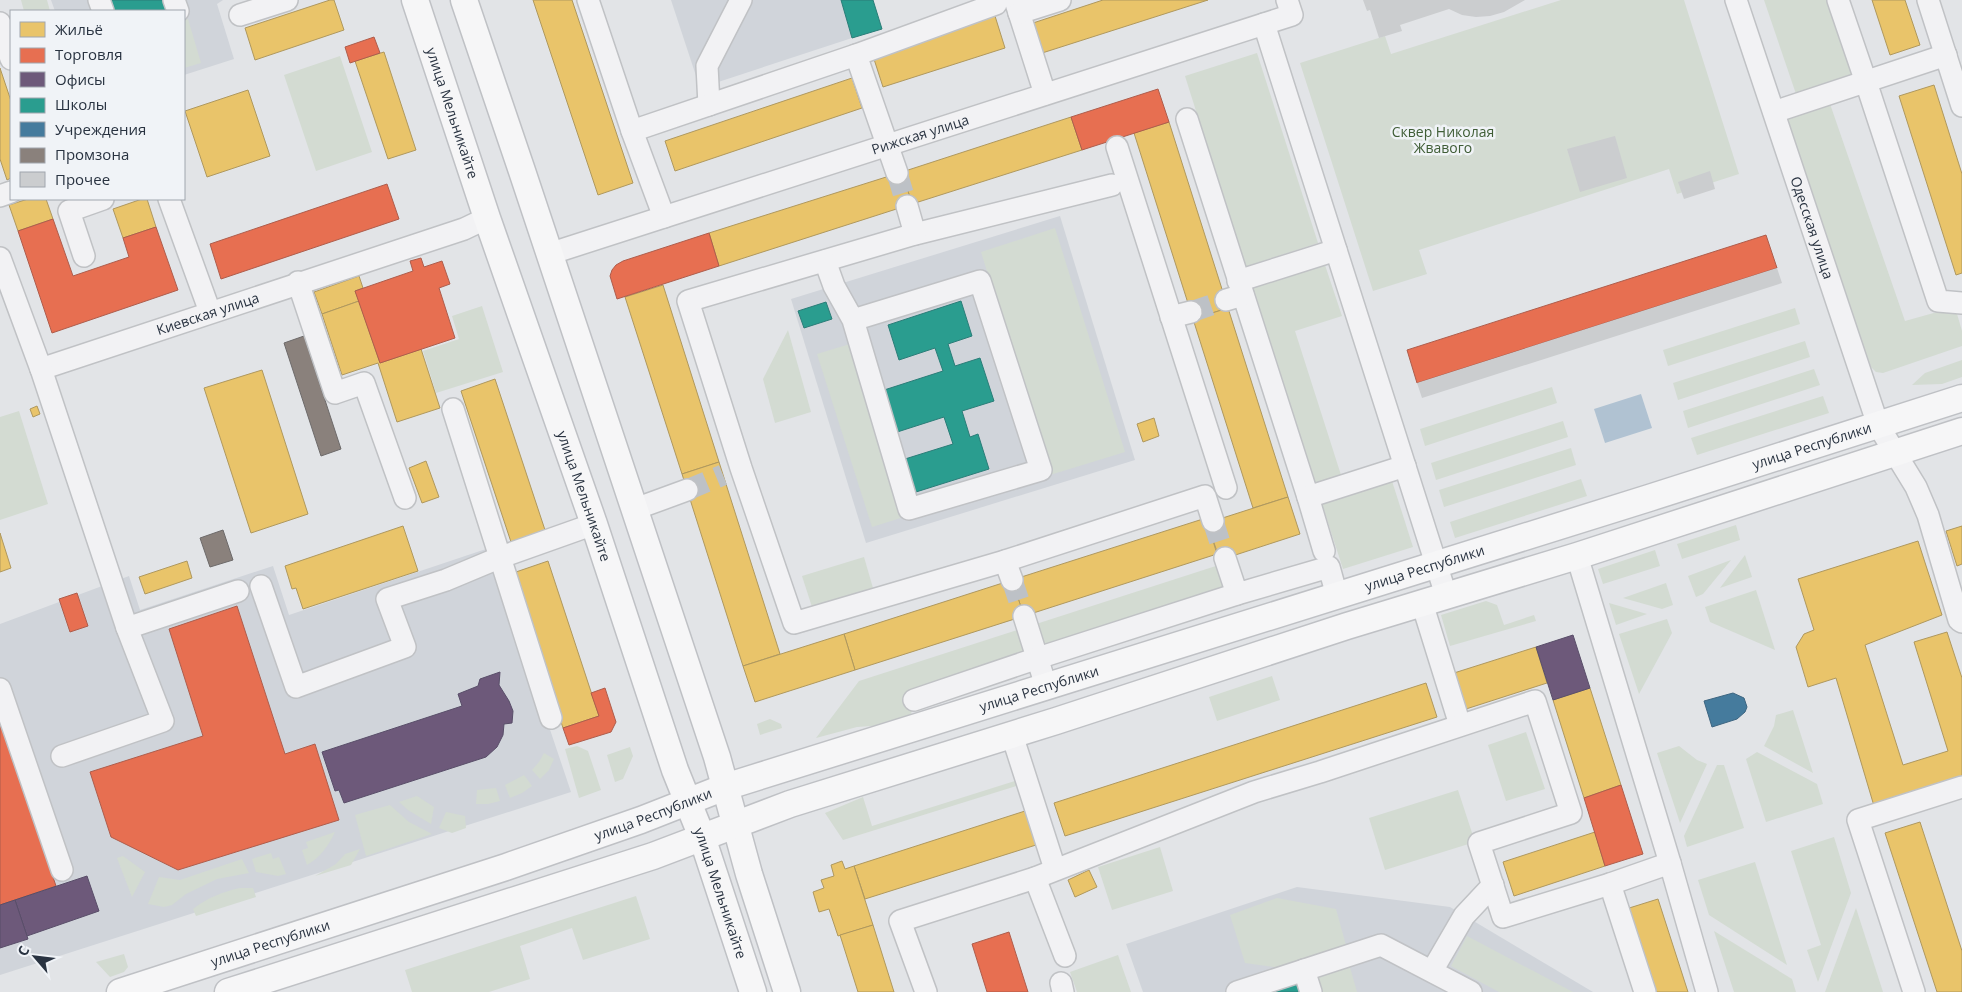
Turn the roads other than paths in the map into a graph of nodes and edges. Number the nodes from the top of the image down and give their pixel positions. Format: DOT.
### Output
graph roads {
  1 [pos="287,0"];
  2 [pos="414,0"];
  3 [pos="464,0"];
  4 [pos="588,0"];
  5 [pos="741,0"];
  6 [pos="1060,0"];
  7 [pos="1736,0"];
  8 [pos="1838,0"];
  9 [pos="1928,0"];
  10 [pos="1010,6"];
  11 [pos="1290,7"];
  12 [pos="240,15"];
  13 [pos="0,23"];
  14 [pos="1264,24"];
  15 [pos="10,55"];
  16 [pos="856,55"];
  17 [pos="1946,55"];
  18 [pos="1866,82"];
  19 [pos="1045,94"];
  20 [pos="709,105"];
  21 [pos="1962,106"];
  22 [pos="1774,112"];
  23 [pos="1187,119"];
  24 [pos="632,131"];
  25 [pos="887,145"];
  26 [pos="1117,147"];
  27 [pos="897,173"];
  28 [pos="1112,185"];
  29 [pos="100,200"];
  30 [pos="168,200"];
  31 [pos="907,206"];
  32 [pos="664,216"];
  33 [pos="487,218"];
  34 [pos="915,234"];
  35 [pos="1336,250"];
  36 [pos="549,254"];
  37 [pos="84,256"];
  38 [pos="0,258"];
  39 [pos="825,261"];
  40 [pos="298,282"];
  41 [pos="1236,292"];
  42 [pos="1962,303"];
  43 [pos="210,312"];
  44 [pos="853,320"];
  45 [pos="41,369"];
  46 [pos="1962,398"];
  47 [pos="453,409"];
  48 [pos="1878,425"];
  49 [pos="1962,431"];
  50 [pos="1896,452"];
  51 [pos="1405,466"];
  52 [pos="1226,488"];
  53 [pos="687,490"];
  54 [pos="1308,497"];
  55 [pos="406,498"];
  56 [pos="635,510"];
  57 [pos="1213,521"];
  58 [pos="594,524"];
  59 [pos="1324,551"];
  60 [pos="1577,556"];
  61 [pos="501,557"];
  62 [pos="1225,558"];
  63 [pos="1437,565"];
  64 [pos="261,586"];
  65 [pos="238,591"];
  66 [pos="1237,594"];
  67 [pos="1446,595"];
  68 [pos="1337,596"];
  69 [pos="1958,599"];
  70 [pos="1422,603"];
  71 [pos="1024,616"];
  72 [pos="1962,622"];
  73 [pos="128,628"];
  74 [pos="1038,658"];
  75 [pos="1046,686"];
  76 [pos="0,689"];
  77 [pos="914,700"];
  78 [pos="551,718"];
  79 [pos="1460,725"];
  80 [pos="1012,735"];
  81 [pos="62,756"];
  82 [pos="1962,787"];
  83 [pos="725,788"];
  84 [pos="687,802"];
  85 [pos="735,824"];
  86 [pos="702,837"];
  87 [pos="1670,863"];
  88 [pos="1055,869"];
  89 [pos="62,870"];
  90 [pos="1035,878"];
  91 [pos="1610,884"];
  92 [pos="1493,885"];
  93 [pos="1066,956"];
  94 [pos="1304,970"];
  95 [pos="1437,980"];
  96 [pos="120,992"];
  97 [pos="228,992"];
  98 [pos="753,992"];
  99 [pos="787,992"];
  100 [pos="926,992"];
  101 [pos="1237,992"];
  102 [pos="1311,992"];
  103 [pos="1471,992"];
  104 [pos="1645,992"];
  105 [pos="1707,992"];
  106 [pos="1914,992"];
  1 -- 12 [label="street"];
  2 -- 33 [label="main road, улица Мельникайте"];
  3 -- 36 [label="main road"];
  4 -- 24 [label="street"];
  5 -- 20 [label="street"];
  6 -- 10 [label="street"];
  7 -- 22 [label="street, Одесская улица"];
  8 -- 18 [label="street"];
  9 -- 17 [label="street"];
  10 -- 16 [label="street"];
  10 -- 19 [label="street"];
  11 -- 14 [label="street, Рижская улица"];
  13 -- 15 [label="street"];
  14 -- 19 [label="street, Рижская улица"];
  14 -- 35 [label="street"];
  16 -- 20 [label="street"];
  16 -- 25 [label="street"];
  17 -- 18 [label="street"];
  17 -- 21 [label="street"];
  18 -- 22 [label="street"];
  18 -- 42 [label="street"];
  19 -- 25 [label="street, Рижская улица"];
  20 -- 24 [label="street"];
  22 -- 48 [label="street, Одесская улица"];
  23 -- 41 [label="street"];
  24 -- 32 [label="street"];
  25 -- 27 [label="street"];
  25 -- 32 [label="street, Рижская улица"];
  26 -- 52 [label="street"];
  28 -- 34 [label="street"];
  29 -- 37 [label="street"];
  30 -- 43 [label="street"];
  31 -- 34 [label="street"];
  32 -- 36 [label="street, Рижская улица"];
  33 -- 40 [label="street, Киевская улица"];
  33 -- 58 [label="main road, улица Мельникайте"];
  34 -- 39 [label="street"];
  35 -- 41 [label="street"];
  35 -- 51 [label="street"];
  36 -- 56 [label="main road"];
  38 -- 45 [label="street"];
  39 -- 44 [label="street"];
  39 -- 57 [label="street"];
  40 -- 43 [label="street, Киевская улица"];
  40 -- 55 [label="street"];
  41 -- 54 [label="street"];
  43 -- 45 [label="street, Киевская улица"];
  44 -- 44 [label="street"];
  45 -- 73 [label="street"];
  46 -- 48 [label="main road, улица Республики"];
  47 -- 61 [label="street"];
  48 -- 50 [label="street, Одесская улица"];
  48 -- 63 [label="main road, улица Республики"];
  49 -- 50 [label="main road"];
  50 -- 60 [label="main road"];
  50 -- 69 [label="street, Одесская улица"];
  51 -- 54 [label="street"];
  51 -- 63 [label="street"];
  53 -- 56 [label="street"];
  54 -- 59 [label="street"];
  56 -- 83 [label="main road"];
  58 -- 61 [label="street"];
  58 -- 84 [label="main road, улица Мельникайте"];
  60 -- 67 [label="main road"];
  60 -- 87 [label="street"];
  61 -- 64 [label="street"];
  61 -- 78 [label="street"];
  62 -- 66 [label="street"];
  63 -- 67 [label="street"];
  63 -- 68 [label="main road, улица Республики"];
  65 -- 73 [label="street"];
  66 -- 68 [label="street"];
  66 -- 74 [label="street"];
  67 -- 70 [label="main road"];
  68 -- 75 [label="main road, улица Республики"];
  69 -- 72 [label="street, Одесская улица"];
  70 -- 79 [label="street"];
  70 -- 80 [label="main road"];
  71 -- 74 [label="street"];
  73 -- 81 [label="street"];
  74 -- 75 [label="street"];
  74 -- 77 [label="street"];
  75 -- 83 [label="main road, улица Республики"];
  76 -- 89 [label="street"];
  79 -- 88 [label="street"];
  79 -- 92 [label="street"];
  80 -- 85 [label="main road"];
  80 -- 88 [label="street"];
  82 -- 106 [label="street"];
  83 -- 84 [label="main road, улица Республики"];
  83 -- 85 [label="main road"];
  84 -- 86 [label="main road, улица Мельникайте"];
  84 -- 96 [label="main road, улица Республики"];
  85 -- 86 [label="main road"];
  85 -- 99 [label="main road"];
  86 -- 97 [label="main road"];
  86 -- 98 [label="main road, улица Мельникайте"];
  87 -- 91 [label="street"];
  87 -- 105 [label="street"];
  88 -- 90 [label="street"];
  90 -- 93 [label="street"];
  90 -- 100 [label="street"];
  91 -- 92 [label="street"];
  91 -- 104 [label="street"];
  92 -- 95 [label="street"];
  94 -- 95 [label="street"];
  94 -- 101 [label="street"];
  94 -- 102 [label="street"];
  95 -- 103 [label="street"];
}
